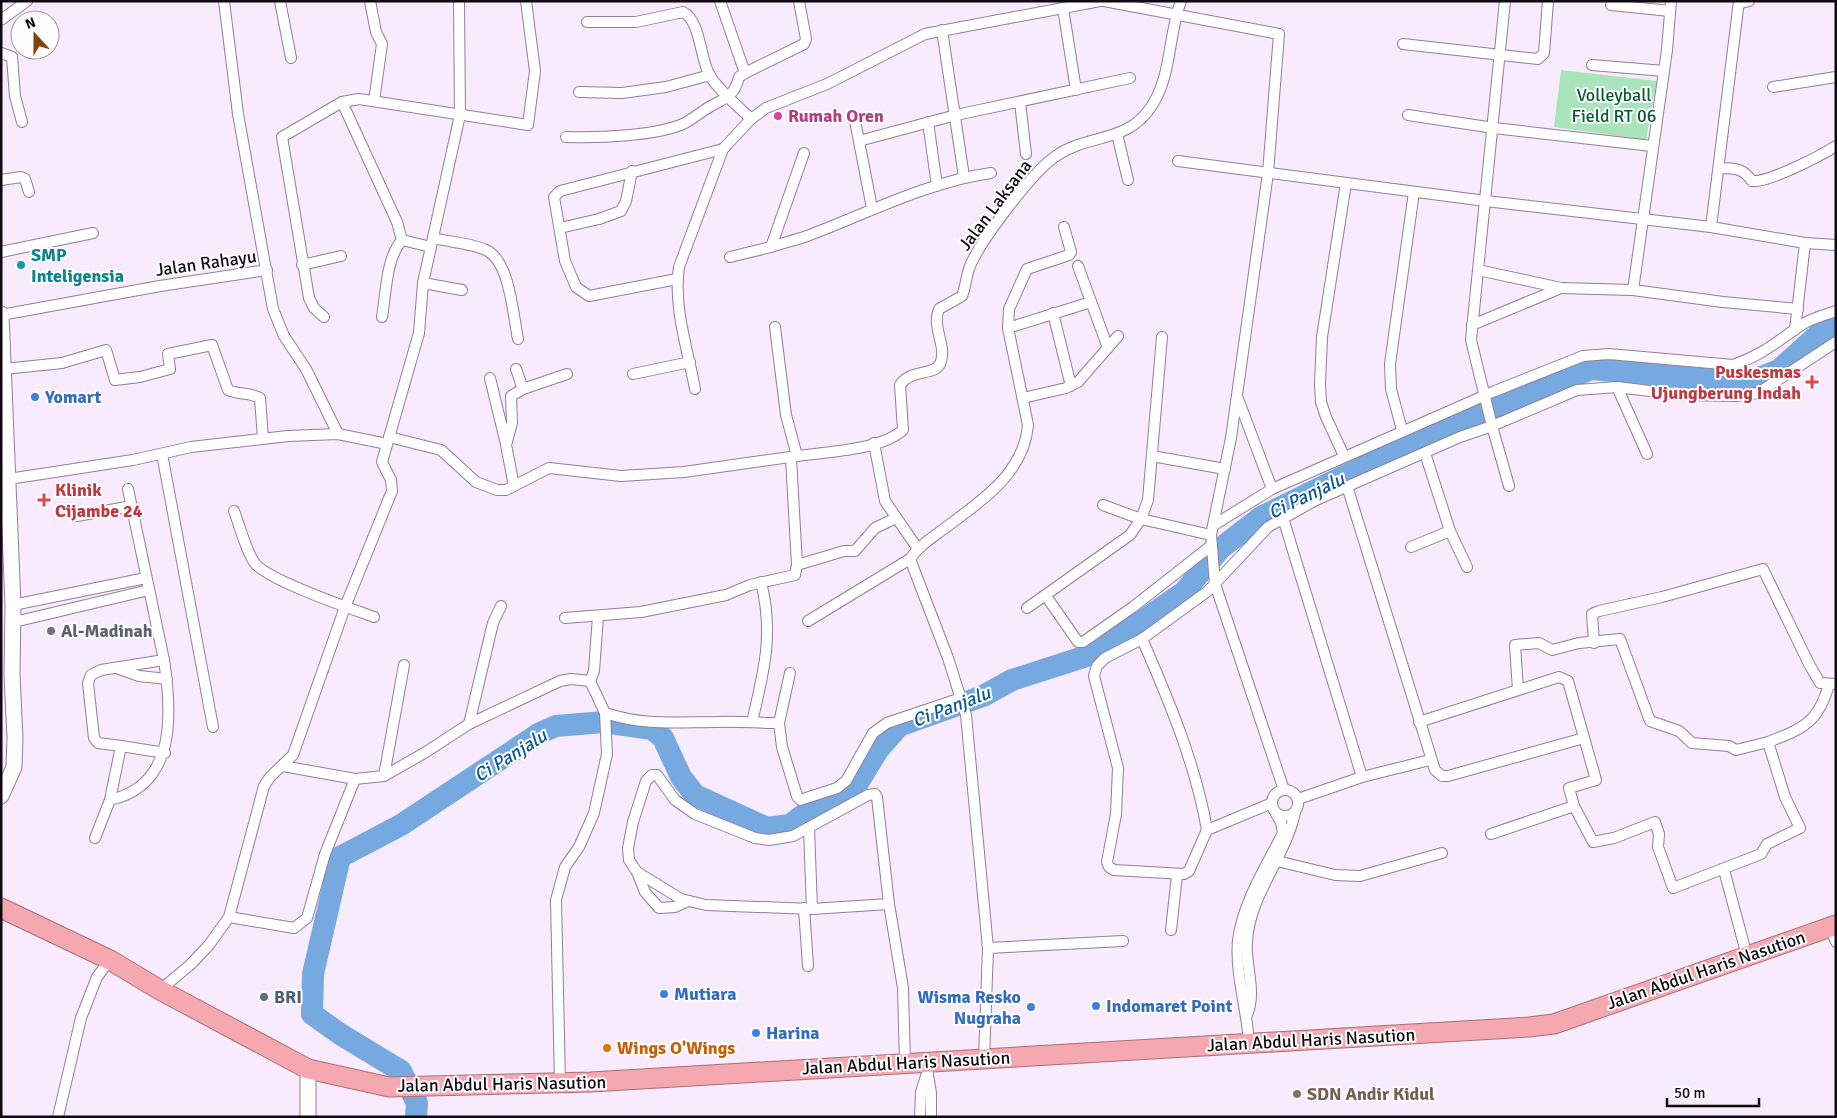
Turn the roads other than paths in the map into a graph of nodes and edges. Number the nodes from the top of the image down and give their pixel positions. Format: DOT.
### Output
graph roads {
  1 [pos="27,1"];
  2 [pos="224,1"];
  3 [pos="280,1"];
  4 [pos="370,1"];
  5 [pos="459,1"];
  6 [pos="526,1"];
  7 [pos="720,1"];
  8 [pos="799,1"];
  9 [pos="1100,1"];
  10 [pos="1104,1"];
  11 [pos="1181,1"];
  12 [pos="1505,1"];
  13 [pos="1548,1"];
  14 [pos="1743,2"];
  15 [pos="1085,3"];
  16 [pos="1611,5"];
  17 [pos="1670,6"];
  18 [pos="1063,8"];
  19 [pos="1176,14"];
  20 [pos="1,20"];
  21 [pos="587,22"];
  22 [pos="942,30"];
  23 [pos="1404,44"];
  24 [pos="1,53"];
  25 [pos="1500,53"];
  26 [pos="291,58"];
  27 [pos="1592,65"];
  28 [pos="1664,71"];
  29 [pos="745,73"];
  30 [pos="710,75"];
  31 [pos="1836,77"];
  32 [pos="1130,78"];
  33 [pos="1773,87"];
  34 [pos="1076,90"];
  35 [pos="579,92"];
  36 [pos="730,97"];
  37 [pos="374,101"];
  38 [pos="342,102"];
  39 [pos="1020,102"];
  40 [pos="460,115"];
  41 [pos="956,115"];
  42 [pos="1408,116"];
  43 [pos="751,118"];
  44 [pos="855,121"];
  45 [pos="22,122"];
  46 [pos="928,122"];
  47 [pos="1494,128"];
  48 [pos="1117,134"];
  49 [pos="566,137"];
  50 [pos="859,141"];
  51 [pos="1652,146"];
  52 [pos="1836,146"];
  53 [pos="723,149"];
  54 [pos="804,153"];
  55 [pos="1026,154"];
  56 [pos="1178,161"];
  57 [pos="1719,168"];
  58 [pos="632,171"];
  59 [pos="991,173"];
  60 [pos="1268,173"];
  61 [pos="964,177"];
  62 [pos="1,180"];
  63 [pos="1128,180"];
  64 [pos="1346,183"];
  65 [pos="937,186"];
  66 [pos="29,192"];
  67 [pos="1414,192"];
  68 [pos="1486,201"];
  69 [pos="872,208"];
  70 [pos="1642,218"];
  71 [pos="1712,227"];
  72 [pos="560,228"];
  73 [pos="1064,228"];
  74 [pos="93,233"];
  75 [pos="402,240"];
  76 [pos="432,242"];
  77 [pos="1805,243"];
  78 [pos="1836,245"];
  79 [pos="771,247"];
  80 [pos="1,252"];
  81 [pos="341,256"];
  82 [pos="730,257"];
  83 [pos="302,265"];
  84 [pos="1078,266"];
  85 [pos="267,270"];
  86 [pos="1478,270"];
  87 [pos="677,279"];
  88 [pos="423,283"];
  89 [pos="1561,288"];
  90 [pos="462,290"];
  91 [pos="1633,290"];
  92 [pos="1091,302"];
  93 [pos="1798,309"];
  94 [pos="1836,311"];
  95 [pos="1053,313"];
  96 [pos="1,315"];
  97 [pos="324,317"];
  98 [pos="382,317"];
  99 [pos="1472,325"];
  100 [pos="775,327"];
  101 [pos="1008,328"];
  102 [pos="1795,330"];
  103 [pos="1118,336"];
  104 [pos="1162,337"];
  105 [pos="518,339"];
  106 [pos="1836,342"];
  107 [pos="1108,348"];
  108 [pos="690,362"];
  109 [pos="4,369"];
  110 [pos="516,369"];
  111 [pos="567,374"];
  112 [pos="634,374"];
  113 [pos="490,378"];
  114 [pos="1071,386"];
  115 [pos="1617,387"];
  116 [pos="523,389"];
  117 [pos="695,389"];
  118 [pos="1237,395"];
  119 [pos="1023,398"];
  120 [pos="1486,399"];
  121 [pos="1492,422"];
  122 [pos="1402,430"];
  123 [pos="338,434"];
  124 [pos="263,439"];
  125 [pos="388,440"];
  126 [pos="506,444"];
  127 [pos="874,444"];
  128 [pos="1425,453"];
  129 [pos="162,454"];
  130 [pos="1647,454"];
  131 [pos="1152,456"];
  132 [pos="1344,456"];
  133 [pos="794,457"];
  134 [pos="1225,469"];
  135 [pos="4,480"];
  136 [pos="514,486"];
  137 [pos="1347,486"];
  138 [pos="1508,486"];
  139 [pos="128,488"];
  140 [pos="1272,489"];
  141 [pos="132,506"];
  142 [pos="1103,506"];
  143 [pos="234,511"];
  144 [pos="77,516"];
  145 [pos="896,518"];
  146 [pos="1283,518"];
  147 [pos="1142,519"];
  148 [pos="1450,531"];
  149 [pos="1212,540"];
  150 [pos="1411,547"];
  151 [pos="918,549"];
  152 [pos="910,559"];
  153 [pos="798,565"];
  154 [pos="1467,567"];
  155 [pos="146,578"];
  156 [pos="761,582"];
  157 [pos="1215,584"];
  158 [pos="150,590"];
  159 [pos="85,591"];
  160 [pos="1046,596"];
  161 [pos="88,604"];
  162 [pos="13,606"];
  163 [pos="501,606"];
  164 [pos="345,607"];
  165 [pos="1027,608"];
  166 [pos="598,616"];
  167 [pos="374,617"];
  168 [pos="565,618"];
  169 [pos="808,621"];
  170 [pos="14,622"];
  171 [pos="1142,639"];
  172 [pos="1594,643"];
  173 [pos="164,660"];
  174 [pos="404,665"];
  175 [pos="118,668"];
  176 [pos="790,673"];
  177 [pos="167,679"];
  178 [pos="590,681"];
  179 [pos="1832,684"];
  180 [pos="1518,690"];
  181 [pos="962,699"];
  182 [pos="605,714"];
  183 [pos="752,722"];
  184 [pos="1420,722"];
  185 [pos="779,723"];
  186 [pos="469,724"];
  187 [pos="213,727"];
  188 [pos="1584,738"];
  189 [pos="1768,742"];
  190 [pos="121,746"];
  191 [pos="165,753"];
  192 [pos="1430,760"];
  193 [pos="283,766"];
  194 [pos="384,776"];
  195 [pos="1362,778"];
  196 [pos="355,779"];
  197 [pos="1284,790"];
  198 [pos="1,796"];
  199 [pos="1298,799"];
  200 [pos="110,800"];
  201 [pos="1272,804"];
  202 [pos="1574,806"];
  203 [pos="1295,812"];
  204 [pos="1276,814"];
  205 [pos="809,828"];
  206 [pos="1207,830"];
  207 [pos="1491,834"];
  208 [pos="96,838"];
  209 [pos="1442,853"];
  210 [pos="1274,859"];
  211 [pos="1724,870"];
  212 [pos="637,872"];
  213 [pos="1176,875"];
  214 [pos="688,901"];
  215 [pos="889,904"];
  216 [pos="1,908"];
  217 [pos="808,908"];
  218 [pos="229,917"];
  219 [pos="1171,930"];
  220 [pos="1834,932"];
  221 [pos="1123,941"];
  222 [pos="988,948"];
  223 [pos="1747,956"];
  224 [pos="110,960"];
  225 [pos="808,966"];
  226 [pos="160,990"];
  227 [pos="1249,1043"];
  228 [pos="984,1059"];
  229 [pos="905,1064"];
  230 [pos="308,1069"];
  231 [pos="926,1069"];
  232 [pos="560,1083"];
  233 [pos="58,1117"];
  234 [pos="308,1117"];
  235 [pos="920,1117"];
  236 [pos="931,1117"];
  1 -- 20 [label="street"];
  2 -- 85 [label="street"];
  3 -- 26 [label="street"];
  4 -- 37 [label="street"];
  5 -- 40 [label="street"];
  6 -- 40 [label="street"];
  7 -- 29 [label="street"];
  8 -- 29 [label="street"];
  9 -- 15 [label="street"];
  10 -- 19 [label="street"];
  11 -- 19 [label="street, Jalan Laksana"];
  12 -- 25 [label="street"];
  13 -- 25 [label="street"];
  14 -- 57 [label="street"];
  15 -- 18 [label="street"];
  16 -- 17 [label="street"];
  17 -- 28 [label="street"];
  18 -- 22 [label="street"];
  18 -- 34 [label="street"];
  19 -- 48 [label="street, Jalan Laksana"];
  19 -- 60 [label="street"];
  21 -- 30 [label="street"];
  22 -- 41 [label="street"];
  22 -- 43 [label="street"];
  23 -- 25 [label="street"];
  24 -- 45 [label="street"];
  25 -- 47 [label="street"];
  27 -- 28 [label="street"];
  28 -- 51 [label="street"];
  29 -- 36 [label="street"];
  30 -- 35 [label="street"];
  30 -- 36 [label="street"];
  31 -- 33 [label="street"];
  32 -- 34 [label="street"];
  34 -- 39 [label="street"];
  36 -- 43 [label="street"];
  36 -- 49 [label="street"];
  37 -- 38 [label="street"];
  37 -- 40 [label="street"];
  38 -- 75 [label="street"];
  38 -- 83 [label="street"];
  39 -- 41 [label="street"];
  39 -- 55 [label="street"];
  40 -- 76 [label="street"];
  41 -- 46 [label="street"];
  41 -- 61 [label="street"];
  42 -- 47 [label="street"];
  43 -- 53 [label="street"];
  44 -- 50 [label="street"];
  46 -- 50 [label="street"];
  46 -- 65 [label="street"];
  47 -- 51 [label="street"];
  47 -- 68 [label="street"];
  48 -- 63 [label="street"];
  48 -- 127 [label="street, Jalan Laksana"];
  50 -- 69 [label="street"];
  51 -- 70 [label="street"];
  52 -- 57 [label="street"];
  53 -- 58 [label="street"];
  53 -- 87 [label="street"];
  54 -- 79 [label="street"];
  56 -- 60 [label="street"];
  57 -- 71 [label="street"];
  58 -- 72 [label="street"];
  58 -- 72 [label="street"];
  59 -- 61 [label="street"];
  60 -- 64 [label="street"];
  60 -- 118 [label="street"];
  61 -- 65 [label="street"];
  62 -- 66 [label="street"];
  64 -- 67 [label="street"];
  64 -- 132 [label="street"];
  65 -- 69 [label="street"];
  67 -- 68 [label="street"];
  67 -- 122 [label="street"];
  68 -- 70 [label="street"];
  68 -- 86 [label="street"];
  69 -- 79 [label="street"];
  70 -- 71 [label="street"];
  70 -- 91 [label="street"];
  71 -- 77 [label="street"];
  72 -- 87 [label="street"];
  73 -- 101 [label="street"];
  74 -- 80 [label="street"];
  75 -- 76 [label="street"];
  75 -- 98 [label="street"];
  76 -- 88 [label="street"];
  76 -- 105 [label="street"];
  77 -- 78 [label="street"];
  77 -- 93 [label="street"];
  79 -- 82 [label="street"];
  81 -- 83 [label="street"];
  83 -- 97 [label="street"];
  84 -- 92 [label="street"];
  85 -- 96 [label="street, Jalan Rahayu"];
  85 -- 123 [label="street, Jalan Rahayu"];
  86 -- 89 [label="street"];
  86 -- 99 [label="street"];
  87 -- 108 [label="street"];
  88 -- 90 [label="street"];
  88 -- 125 [label="street"];
  89 -- 91 [label="street"];
  89 -- 99 [label="street"];
  91 -- 93 [label="street"];
  92 -- 95 [label="street"];
  92 -- 107 [label="street"];
  93 -- 102 [label="street"];
  94 -- 102 [label="street"];
  95 -- 101 [label="street"];
  95 -- 114 [label="street"];
  96 -- 109 [label="street"];
  99 -- 120 [label="street"];
  100 -- 133 [label="street"];
  101 -- 119 [label="street"];
  102 -- 120 [label="street"];
  103 -- 107 [label="street"];
  104 -- 131 [label="street"];
  106 -- 115 [label="street"];
  107 -- 114 [label="street"];
  108 -- 112 [label="street"];
  108 -- 117 [label="street"];
  109 -- 124 [label="street"];
  109 -- 135 [label="street"];
  110 -- 116 [label="street"];
  111 -- 116 [label="street"];
  113 -- 126 [label="street"];
  114 -- 119 [label="street"];
  115 -- 121 [label="street"];
  115 -- 130 [label="street"];
  116 -- 126 [label="street"];
  118 -- 134 [label="street"];
  118 -- 140 [label="street"];
  119 -- 151 [label="street"];
  120 -- 121 [label="street"];
  120 -- 122 [label="street"];
  121 -- 128 [label="street"];
  121 -- 138 [label="street"];
  122 -- 132 [label="street"];
  123 -- 124 [label="street"];
  123 -- 125 [label="street"];
  124 -- 129 [label="street"];
  125 -- 136 [label="street"];
  125 -- 164 [label="street"];
  126 -- 136 [label="street"];
  127 -- 133 [label="street"];
  127 -- 145 [label="street"];
  128 -- 137 [label="street"];
  128 -- 148 [label="street"];
  129 -- 135 [label="street"];
  129 -- 187 [label="street"];
  131 -- 134 [label="street"];
  131 -- 147 [label="street"];
  132 -- 140 [label="street"];
  133 -- 136 [label="street"];
  133 -- 153 [label="street"];
  134 -- 149 [label="street"];
  135 -- 162 [label="street"];
  137 -- 146 [label="street"];
  137 -- 184 [label="street"];
  139 -- 141 [label="street"];
  140 -- 149 [label="street"];
  141 -- 144 [label="street"];
  141 -- 155 [label="street"];
  142 -- 147 [label="street"];
  143 -- 164 [label="street"];
  145 -- 151 [label="street"];
  145 -- 153 [label="street"];
  146 -- 157 [label="street"];
  146 -- 195 [label="street"];
  147 -- 149 [label="street"];
  147 -- 160 [label="street"];
  148 -- 150 [label="street"];
  148 -- 154 [label="street"];
  149 -- 157 [label="street"];
  149 -- 160 [label="street"];
  151 -- 152 [label="street"];
  152 -- 169 [label="street"];
  152 -- 181 [label="street"];
  153 -- 156 [label="street"];
  155 -- 158 [label="street"];
  155 -- 159 [label="street"];
  156 -- 166 [label="street"];
  156 -- 183 [label="street"];
  157 -- 171 [label="street"];
  157 -- 197 [label="street"];
  158 -- 161 [label="street"];
  158 -- 173 [label="street"];
  159 -- 161 [label="street"];
  159 -- 162 [label="street"];
  160 -- 165 [label="street"];
  161 -- 170 [label="street"];
  162 -- 170 [label="street"];
  163 -- 186 [label="street"];
  164 -- 167 [label="street"];
  164 -- 193 [label="street"];
  166 -- 168 [label="street"];
  166 -- 178 [label="street"];
  170 -- 198 [label="street"];
  171 -- 206 [label="street"];
  171 -- 213 [label="street"];
  172 -- 179 [label="street"];
  172 -- 180 [label="street"];
  172 -- 189 [label="street"];
  173 -- 175 [label="street"];
  173 -- 177 [label="street"];
  174 -- 194 [label="street"];
  175 -- 177 [label="street"];
  175 -- 190 [label="street"];
  176 -- 185 [label="street"];
  177 -- 191 [label="street"];
  178 -- 182 [label="street"];
  178 -- 186 [label="street"];
  179 -- 189 [label="street"];
  180 -- 184 [label="street"];
  180 -- 188 [label="street"];
  181 -- 185 [label="street"];
  181 -- 222 [label="street"];
  182 -- 183 [label="street"];
  182 -- 232 [label="street"];
  183 -- 185 [label="street"];
  184 -- 192 [label="street"];
  186 -- 194 [label="street"];
  188 -- 192 [label="street"];
  188 -- 202 [label="street"];
  189 -- 211 [label="street"];
  190 -- 191 [label="street"];
  190 -- 200 [label="street"];
  191 -- 200 [label="street"];
  192 -- 195 [label="street"];
  193 -- 196 [label="street"];
  193 -- 218 [label="street"];
  194 -- 196 [label="street"];
  195 -- 199 [label="street"];
  196 -- 218 [label="street"];
  197 -- 199 [label="street"];
  197 -- 201 [label="street"];
  199 -- 203 [label="street"];
  200 -- 208 [label="street"];
  201 -- 204 [label="street"];
  201 -- 206 [label="street"];
  202 -- 207 [label="street"];
  202 -- 211 [label="street"];
  203 -- 204 [label="street"];
  203 -- 210 [label="street"];
  204 -- 210 [label="street"];
  205 -- 212 [label="street"];
  205 -- 215 [label="street"];
  205 -- 217 [label="street"];
  206 -- 213 [label="street"];
  209 -- 210 [label="street"];
  210 -- 227 [label="street"];
  211 -- 223 [label="street"];
  212 -- 214 [label="street"];
  212 -- 214 [label="street"];
  213 -- 219 [label="street"];
  214 -- 217 [label="street"];
  215 -- 217 [label="street"];
  215 -- 229 [label="street"];
  216 -- 224 [label="highway, Jalan Abdul Haris Nasution"];
  217 -- 225 [label="street"];
  218 -- 226 [label="street"];
  220 -- 223 [label="highway, Jalan Abdul Haris Nasution"];
  221 -- 222 [label="street"];
  222 -- 228 [label="street"];
  223 -- 227 [label="highway, Jalan Abdul Haris Nasution"];
  224 -- 226 [label="highway, Jalan Abdul Haris Nasution"];
  224 -- 233 [label="street"];
  226 -- 230 [label="highway, Jalan Abdul Haris Nasution"];
  227 -- 228 [label="highway, Jalan Abdul Haris Nasution"];
  228 -- 231 [label="highway, Jalan Abdul Haris Nasution"];
  229 -- 231 [label="highway, Jalan Abdul Haris Nasution"];
  229 -- 232 [label="highway, Jalan Abdul Haris Nasution"];
  230 -- 232 [label="highway, Jalan Abdul Haris Nasution"];
  230 -- 234 [label="street"];
  231 -- 235 [label="street"];
  231 -- 236 [label="street"];
}
